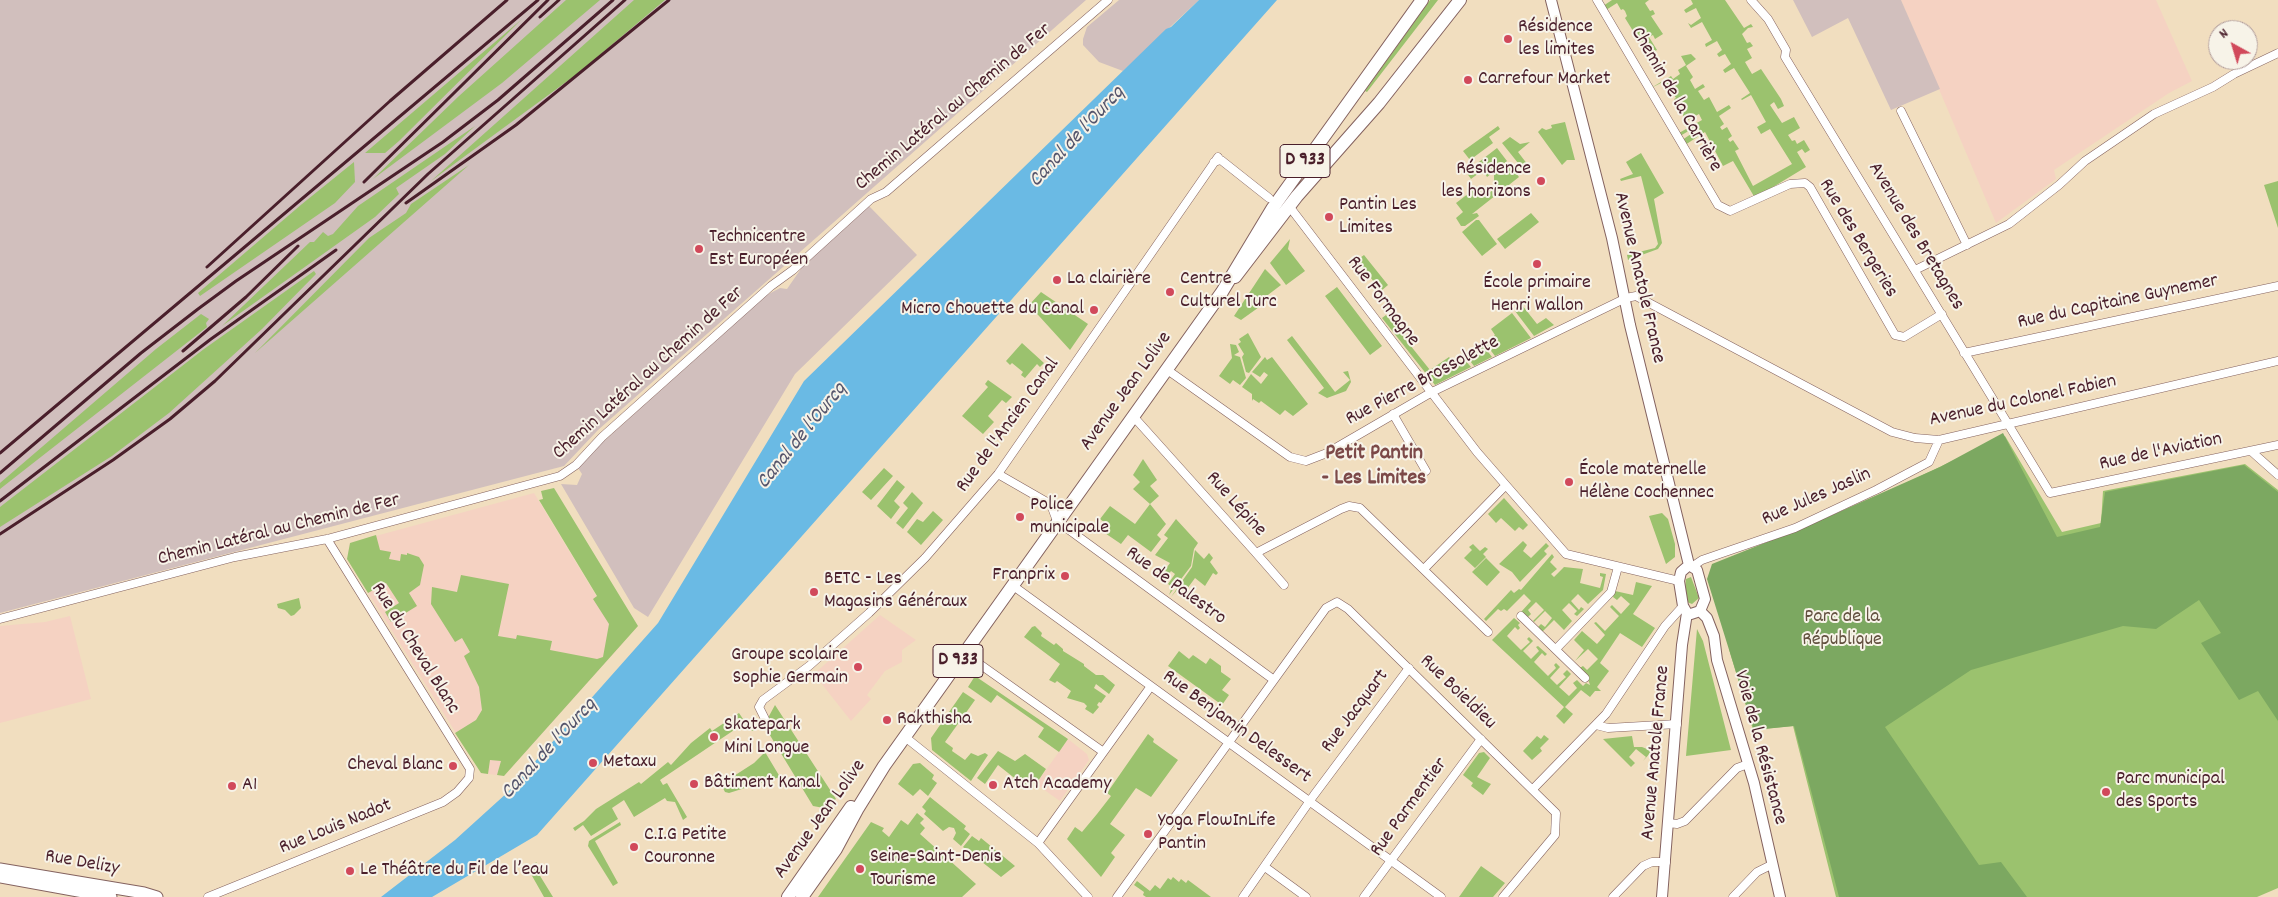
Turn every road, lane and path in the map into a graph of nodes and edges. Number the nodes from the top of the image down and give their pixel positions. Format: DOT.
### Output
graph roads {
  1 [pos="1108,0"];
  2 [pos="1422,0"];
  3 [pos="1460,0"];
  4 [pos="1551,0"];
  5 [pos="1597,0"];
  6 [pos="1751,0"];
  7 [pos="2278,53"];
  8 [pos="1901,111"];
  9 [pos="1269,198"];
  10 [pos="1289,206"];
  11 [pos="1730,211"];
  12 [pos="1967,245"];
  13 [pos="1916,270"];
  14 [pos="2278,286"];
  15 [pos="1222,292"];
  16 [pos="1626,298"];
  17 [pos="1942,314"];
  18 [pos="1964,353"];
  19 [pos="2278,361"];
  20 [pos="1166,369"];
  21 [pos="1432,392"];
  22 [pos="1393,414"];
  23 [pos="1133,416"];
  24 [pos="2007,425"];
  25 [pos="1939,440"];
  26 [pos="2278,445"];
  27 [pos="2251,451"];
  28 [pos="1426,470"];
  29 [pos="998,474"];
  30 [pos="2278,475"];
  31 [pos="1506,486"];
  32 [pos="2050,493"];
  33 [pos="1057,521"];
  34 [pos="327,538"];
  35 [pos="1256,553"];
  36 [pos="1691,566"];
  37 [pos="1618,567"];
  38 [pos="1424,569"];
  39 [pos="1679,581"];
  40 [pos="1284,585"];
  41 [pos="1012,586"];
  42 [pos="1685,610"];
  43 [pos="1700,611"];
  44 [pos="1521,616"];
  45 [pos="0,619"];
  46 [pos="1488,632"];
  47 [pos="1556,650"];
  48 [pos="964,653"];
  49 [pos="1409,668"];
  50 [pos="1585,678"];
  51 [pos="1274,680"];
  52 [pos="1150,686"];
  53 [pos="765,719"];
  54 [pos="1677,724"];
  55 [pos="1596,725"];
  56 [pos="904,737"];
  57 [pos="1481,739"];
  58 [pos="1229,742"];
  59 [pos="1102,751"];
  60 [pos="1748,764"];
  61 [pos="884,766"];
  62 [pos="469,778"];
  63 [pos="1533,789"];
  64 [pos="1309,802"];
  65 [pos="1668,823"];
  66 [pos="1038,843"];
  67 [pos="1392,861"];
  68 [pos="1666,862"];
  69 [pos="1771,865"];
  70 [pos="1265,867"];
  71 [pos="0,869"];
  72 [pos="0,878"];
  73 [pos="112,897"];
  74 [pos="157,897"];
  75 [pos="208,897"];
  76 [pos="788,897"];
  77 [pos="802,897"];
  78 [pos="1088,897"];
  79 [pos="1117,897"];
  80 [pos="1243,897"];
  81 [pos="1306,897"];
  82 [pos="1364,897"];
  83 [pos="1441,897"];
  84 [pos="1504,897"];
  85 [pos="1613,897"];
  86 [pos="1662,897"];
  87 [pos="1733,897"];
  88 [pos="1780,897"];
  1 -- 34 [label="street, Chemin Latéral au Chemin de Fer"];
  2 -- 15 [label="main road, Avenue Jean Lolive / D 933"];
  3 -- 10 [label="main road, D 933"];
  4 -- 16 [label="street, Avenue Anatole France"];
  5 -- 11 [label="street, Chemin de la Carrière"];
  6 -- 13 [label="street, Avenue des Bretagnes"];
  7 -- 12 [label="street"];
  8 -- 12 [label="street"];
  9 -- 29 [label="street, Rue de l'Ancien Canal"];
  10 -- 15 [label="main road, D 933"];
  10 -- 21 [label="street, Rue Formagne"];
  11 -- 17 [label="street, Rue des Bergeries"];
  12 -- 13 [label="street"];
  13 -- 17 [label="street, Avenue des Bretagnes"];
  14 -- 18 [label="street, Rue du Capitaine Guynemer"];
  15 -- 20 [label="main road, Avenue Jean Lolive / D 933"];
  16 -- 21 [label="street, Rue Pierre Brossolette"];
  16 -- 25 [label="street, Avenue du Colonel Fabien"];
  16 -- 36 [label="street, Avenue Anatole France"];
  17 -- 18 [label="street, Avenue des Bretagnes"];
  18 -- 24 [label="street, Avenue des Bretagnes"];
  19 -- 24 [label="street, Avenue du Colonel Fabien"];
  20 -- 22 [label="street, Rue Pierre Brossolette"];
  20 -- 23 [label="main road, Avenue Jean Lolive / D 933"];
  21 -- 22 [label="street, Rue Pierre Brossolette"];
  21 -- 31 [label="street, Rue Formagne"];
  22 -- 28 [label="street"];
  23 -- 33 [label="main road, Avenue Jean Lolive / D 933"];
  23 -- 35 [label="street, Rue Lépine"];
  24 -- 25 [label="street, Avenue du Colonel Fabien"];
  24 -- 32 [label="street, Avenue des Bretagnes"];
  25 -- 36 [label="street, Rue Jules Jaslin"];
  26 -- 27 [label="street, Rue de l'Aviation"];
  27 -- 30 [label="street"];
  27 -- 32 [label="street, Rue de l'Aviation"];
  29 -- 33 [label="street"];
  29 -- 53 [label="street, Rue de l'Ancien Canal"];
  31 -- 37 [label="street, Rue Formagne"];
  31 -- 38 [label="street"];
  33 -- 41 [label="main road, Avenue Jean Lolive / D 933"];
  33 -- 51 [label="street, Rue de Palestro"];
  34 -- 45 [label="street, Chemin Latéral au Chemin de Fer"];
  34 -- 62 [label="street, Rue du Cheval Blanc"];
  35 -- 38 [label="street, Rue Lépine"];
  35 -- 40 [label="street"];
  36 -- 39 [label="street"];
  36 -- 43 [label="street, Avenue Anatole France"];
  37 -- 39 [label="street"];
  37 -- 47 [label="street"];
  38 -- 46 [label="street, Rue Lépine"];
  39 -- 42 [label="street, Avenue Anatole France"];
  41 -- 48 [label="main road, Avenue Jean Lolive / D 933"];
  41 -- 52 [label="street, Rue Benjamin Delessert"];
  42 -- 43 [label="street"];
  42 -- 54 [label="street, Avenue Anatole France"];
  42 -- 55 [label="street"];
  43 -- 60 [label="street, Voie de la Résistance"];
  44 -- 47 [label="street"];
  47 -- 50 [label="street"];
  48 -- 56 [label="main road, Avenue Jean Lolive / D 933"];
  48 -- 59 [label="street"];
  49 -- 51 [label="street, Rue Boieldieu"];
  49 -- 57 [label="street, Rue Boieldieu"];
  49 -- 64 [label="street, Rue Jacquart"];
  51 -- 58 [label="street"];
  52 -- 58 [label="street, Rue Benjamin Delessert"];
  52 -- 59 [label="street"];
  54 -- 55 [label="street"];
  54 -- 65 [label="street, Avenue Anatole France"];
  55 -- 63 [label="street"];
  56 -- 61 [label="main road, Avenue Jean Lolive / D 933"];
  56 -- 66 [label="street"];
  57 -- 63 [label="street, Rue Boieldieu"];
  57 -- 67 [label="street, Rue Parmentier"];
  58 -- 64 [label="street, Rue Benjamin Delessert"];
  58 -- 79 [label="street"];
  59 -- 66 [label="street"];
  60 -- 65 [label="street"];
  60 -- 69 [label="street, Voie de la Résistance"];
  61 -- 76 [label="main road, Avenue Jean Lolive / D 933"];
  61 -- 77 [label="main road, Avenue Jean Lolive / D 933"];
  62 -- 75 [label="street, Rue Louis Nadot"];
  63 -- 84 [label="street, Rue Boieldieu"];
  64 -- 67 [label="street, Rue Benjamin Delessert"];
  64 -- 70 [label="street, Rue Jacquart"];
  65 -- 68 [label="street, Avenue Anatole France"];
  66 -- 78 [label="street"];
  67 -- 82 [label="street, Rue Parmentier"];
  67 -- 83 [label="street, Rue Benjamin Delessert"];
  68 -- 85 [label="street"];
  68 -- 86 [label="street, Avenue Anatole France"];
  69 -- 87 [label="street"];
  69 -- 88 [label="street, Voie de la Résistance"];
  70 -- 80 [label="street, Rue Jacquart"];
  70 -- 81 [label="street"];
  71 -- 74 [label="main road, Rue Delizy"];
  72 -- 73 [label="main road, Rue Delizy"];
}
